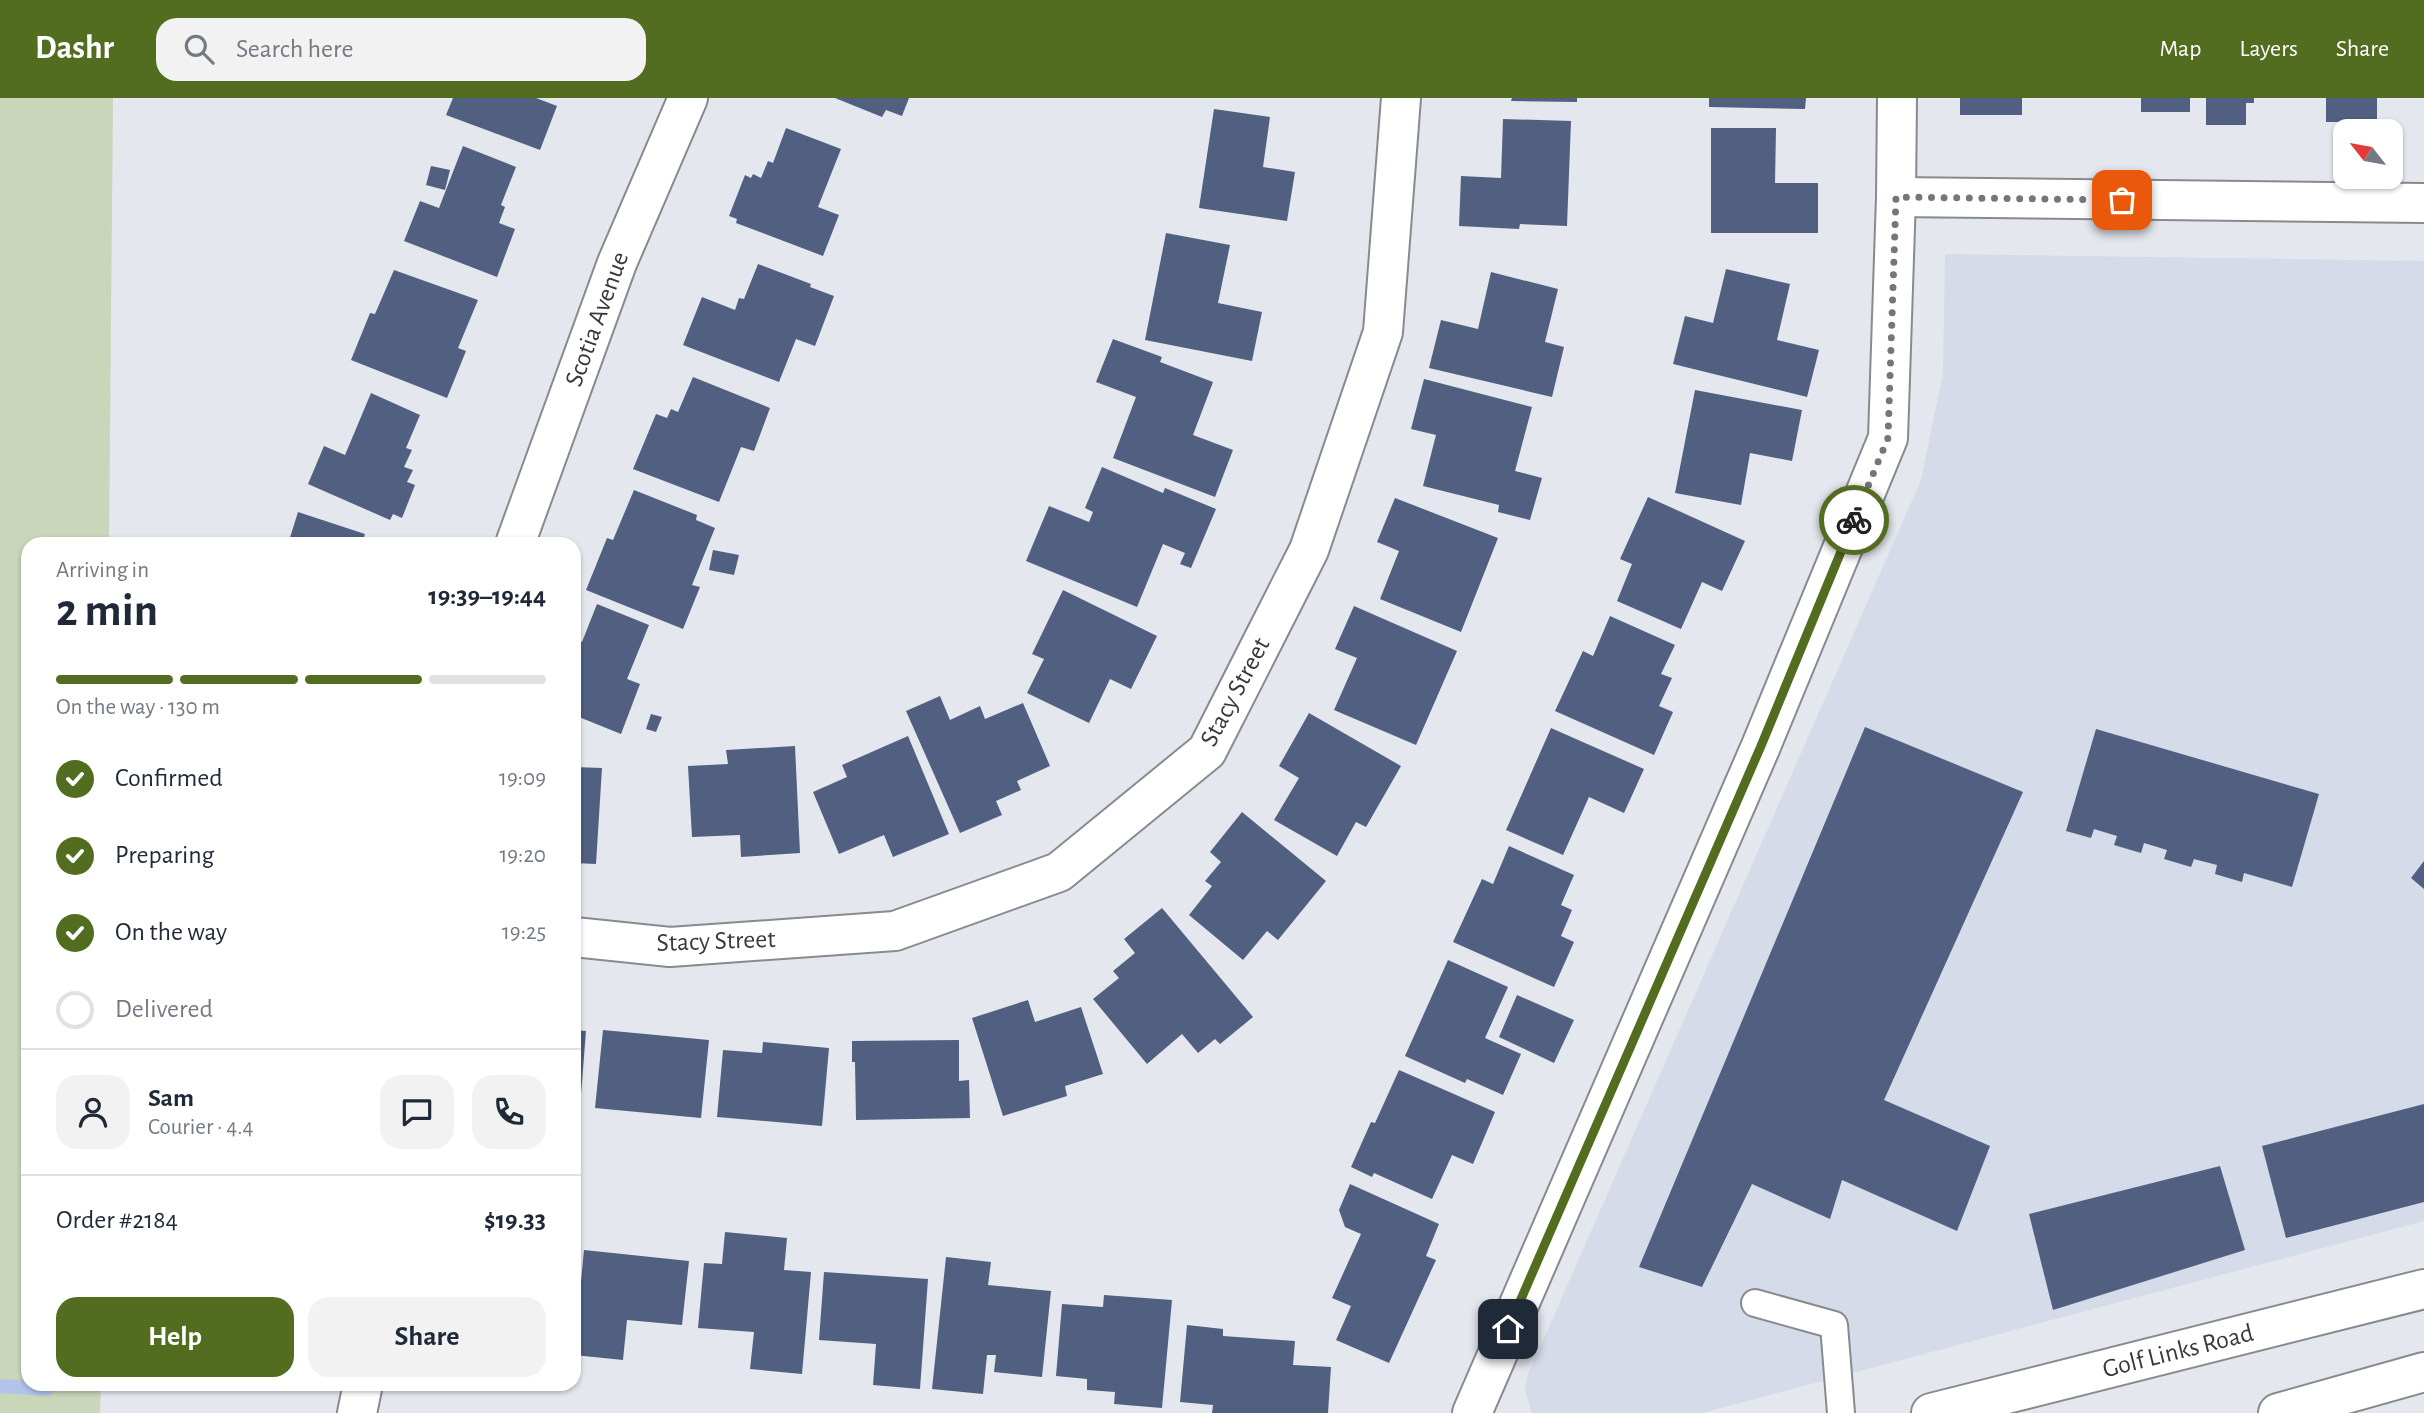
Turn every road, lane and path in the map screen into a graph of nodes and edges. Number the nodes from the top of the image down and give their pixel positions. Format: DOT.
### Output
graph roads {
  1 [pos="688,98"];
  2 [pos="1401,98"];
  3 [pos="1896,98"];
  4 [pos="1896,197"];
  5 [pos="2424,204"];
  6 [pos="518,537"];
  7 [pos="581,938"];
  8 [pos="2424,1289"];
  9 [pos="1755,1303"];
  10 [pos="2424,1372"];
  11 [pos="362,1391"];
  12 [pos="357,1413"];
  13 [pos="1472,1413"];
  14 [pos="1841,1413"];
  15 [pos="1931,1413"];
  16 [pos="2278,1413"];
  1 -- 6 [label="street, Scotia Avenue"];
  2 -- 7 [label="street, Stacy Street"];
  3 -- 4 [label="street"];
  4 -- 5 [label="street"];
  4 -- 13 [label="street"];
  8 -- 15 [label="street, Golf Links Road"];
  9 -- 14 [label="lane"];
  10 -- 16 [label="street"];
  11 -- 12 [label="street"];
}
